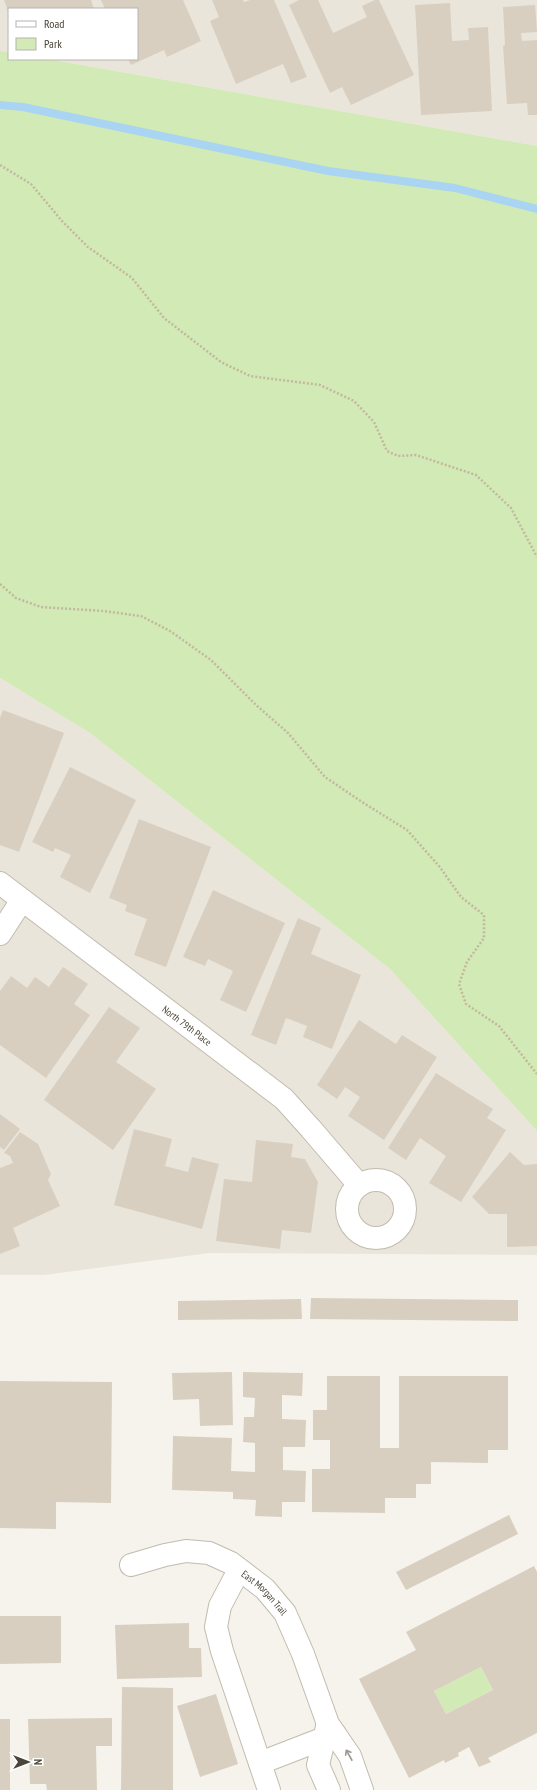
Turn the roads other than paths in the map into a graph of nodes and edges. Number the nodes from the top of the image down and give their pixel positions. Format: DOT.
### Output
graph roads {
  1 [pos="0,883"];
  2 [pos="22,900"];
  3 [pos="0,934"];
  4 [pos="359,1185"];
  5 [pos="132,1565"];
  6 [pos="239,1570"];
  7 [pos="329,1732"];
  8 [pos="260,1763"];
  9 [pos="269,1790"];
  10 [pos="328,1790"];
  11 [pos="362,1790"];
  1 -- 2 [label="street, North 79th Place"];
  2 -- 3 [label="street"];
  2 -- 4 [label="street, North 79th Place"];
  5 -- 6 [label="street, East Morgan Trail"];
  6 -- 7 [label="street, East Morgan Trail"];
  6 -- 8 [label="street"];
  7 -- 8 [label="street"];
  7 -- 10 [label="street"];
  11 -- 7 [label="street, East Morgan Trail, one-way"];
  8 -- 9 [label="street"];
}
